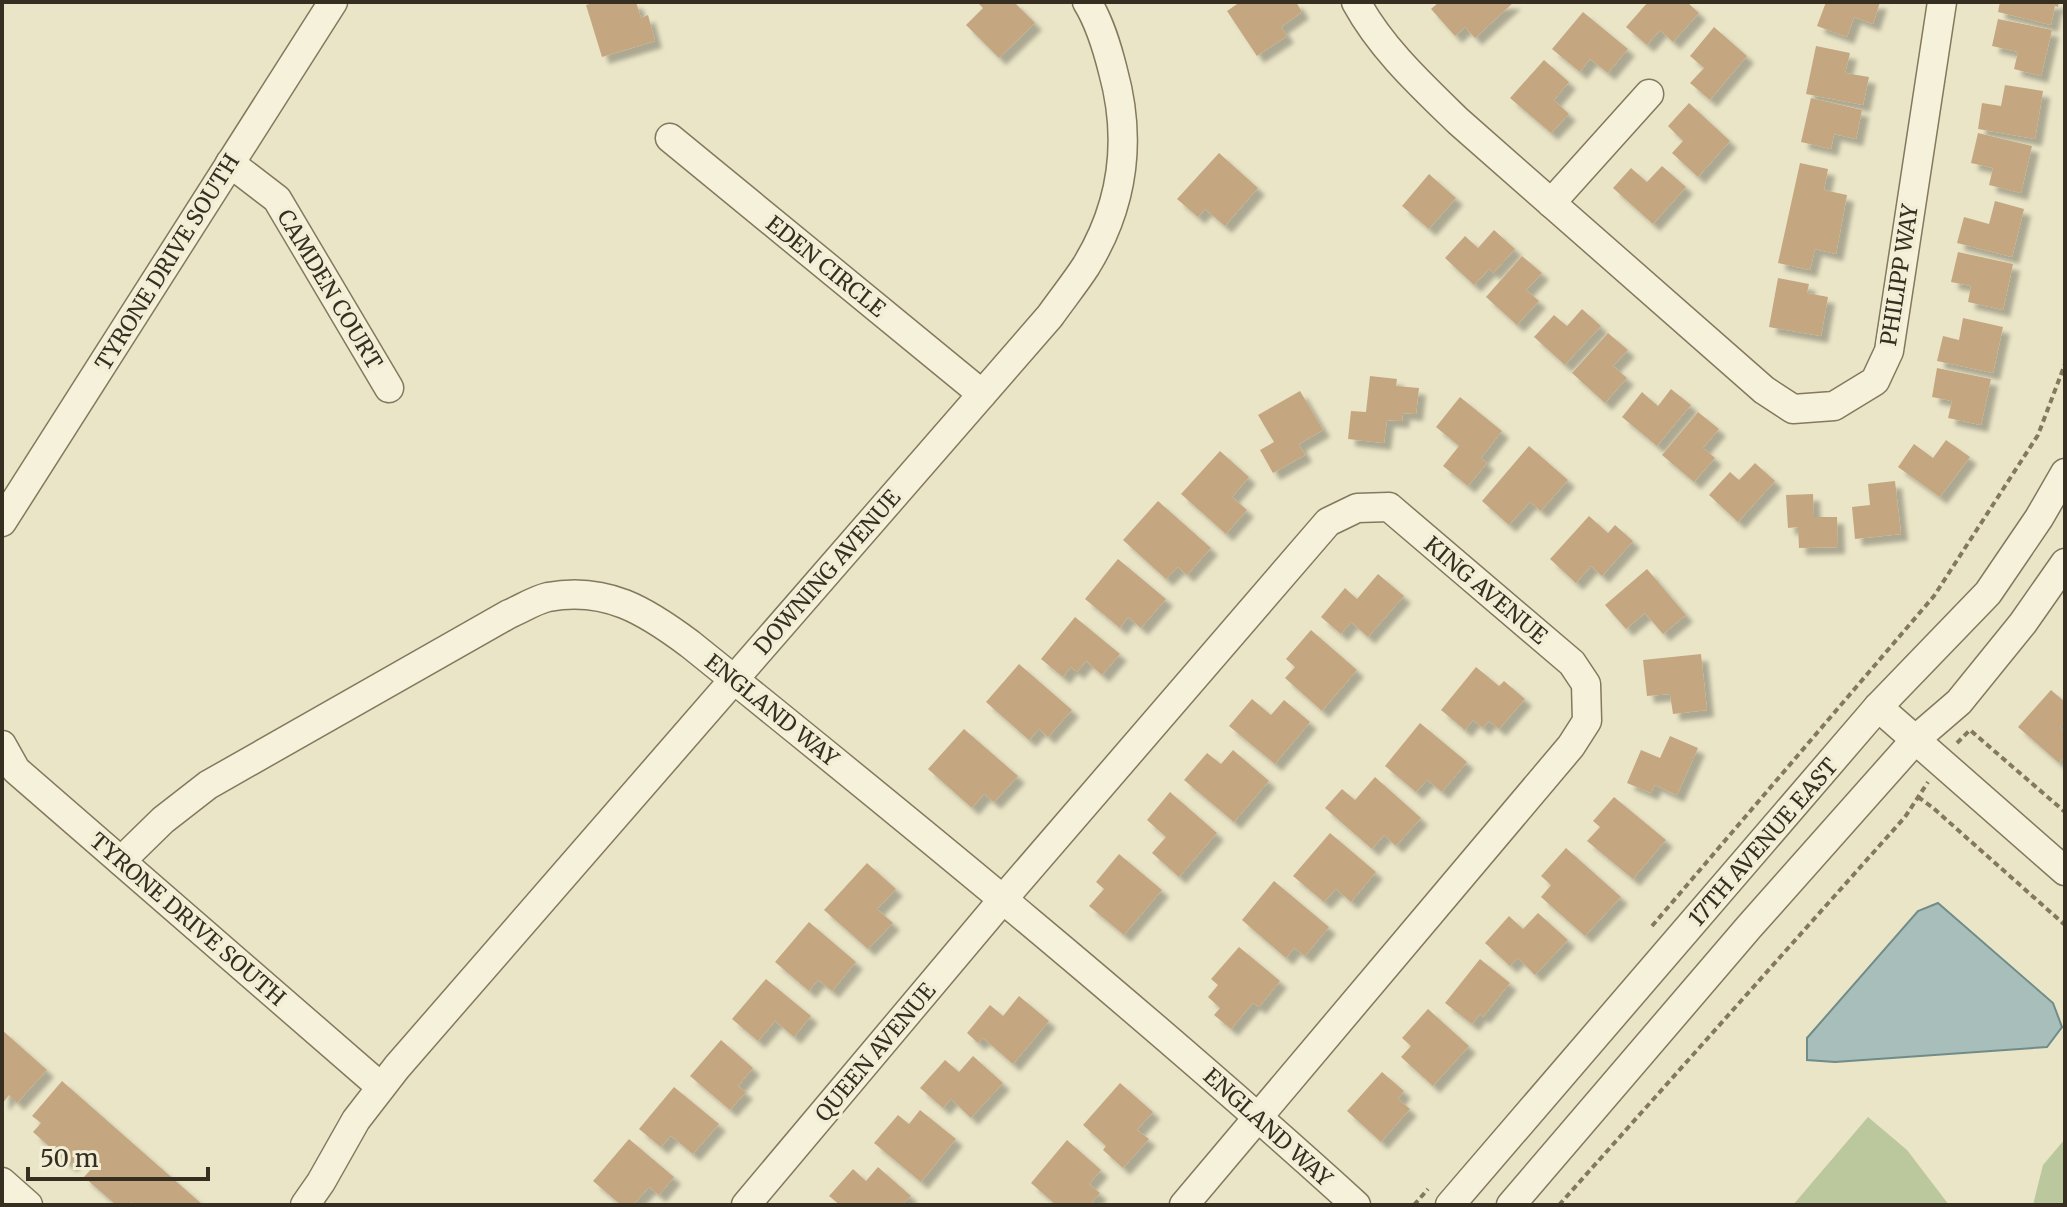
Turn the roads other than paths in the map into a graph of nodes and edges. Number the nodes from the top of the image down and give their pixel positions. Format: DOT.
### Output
graph roads {
  1 [pos="333,2"];
  2 [pos="1087,2"];
  3 [pos="1356,2"];
  4 [pos="1942,2"];
  5 [pos="1649,94"];
  6 [pos="670,138"];
  7 [pos="230,163"];
  8 [pos="1551,203"];
  9 [pos="389,388"];
  10 [pos="982,394"];
  11 [pos="2065,473"];
  12 [pos="2,522"];
  13 [pos="2065,563"];
  14 [pos="734,679"];
  15 [pos="1878,707"];
  16 [pos="1916,739"];
  17 [pos="2,745"];
  18 [pos="121,861"];
  19 [pos="2065,871"];
  20 [pos="1004,898"];
  21 [pos="381,1087"];
  22 [pos="1258,1117"];
  23 [pos="2,1182"];
  24 [pos="28,1205"];
  25 [pos="305,1205"];
  26 [pos="746,1205"];
  27 [pos="1184,1205"];
  28 [pos="1356,1205"];
  29 [pos="1450,1205"];
  30 [pos="1511,1205"];
  1 -- 7 [label="street, TYRONE DRIVE SOUTH"];
  2 -- 10 [label="street, DOWNING AVENUE"];
  3 -- 8 [label="street, PHILIPP WAY"];
  4 -- 8 [label="street, PHILIPP WAY"];
  5 -- 8 [label="street"];
  6 -- 10 [label="street, EDEN CIRCLE"];
  7 -- 9 [label="street, CAMDEN COURT"];
  7 -- 12 [label="street, TYRONE DRIVE SOUTH"];
  10 -- 14 [label="street, DOWNING AVENUE"];
  11 -- 15 [label="street, 17TH AVENUE EAST"];
  13 -- 16 [label="street, 17TH AVENUE EAST"];
  14 -- 18 [label="street, ENGLAND WAY"];
  14 -- 20 [label="street, ENGLAND WAY"];
  14 -- 21 [label="street, DOWNING AVENUE"];
  15 -- 16 [label="street"];
  15 -- 29 [label="street, 17TH AVENUE EAST"];
  16 -- 19 [label="street"];
  16 -- 30 [label="street, 17TH AVENUE EAST"];
  17 -- 18 [label="street, TYRONE DRIVE SOUTH"];
  18 -- 21 [label="street, TYRONE DRIVE SOUTH"];
  20 -- 22 [label="street, ENGLAND WAY"];
  20 -- 22 [label="street, KING AVENUE"];
  20 -- 26 [label="street, QUEEN AVENUE"];
  21 -- 25 [label="street, DOWNING AVENUE"];
  22 -- 27 [label="street"];
  22 -- 28 [label="street, ENGLAND WAY"];
  23 -- 24 [label="street"];
}
